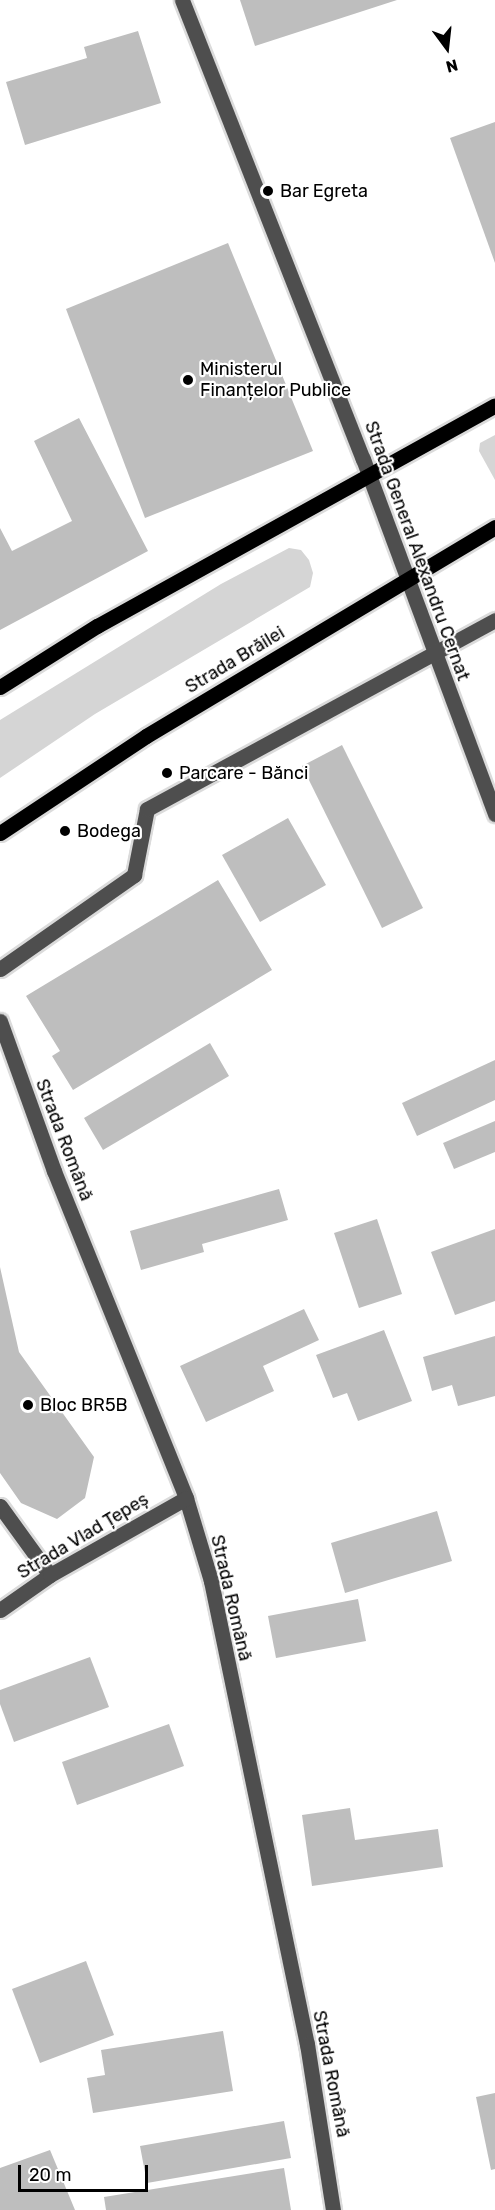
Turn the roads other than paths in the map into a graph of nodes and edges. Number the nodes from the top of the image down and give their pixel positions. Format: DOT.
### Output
graph roads {
  1 [pos="182,0"];
  2 [pos="495,405"];
  3 [pos="369,474"];
  4 [pos="495,527"];
  5 [pos="407,579"];
  6 [pos="495,620"];
  7 [pos="434,653"];
  8 [pos="0,687"];
  9 [pos="495,814"];
  10 [pos="0,833"];
  11 [pos="0,969"];
  12 [pos="0,1021"];
  13 [pos="186,1498"];
  14 [pos="0,1506"];
  15 [pos="50,1575"];
  16 [pos="0,1610"];
  17 [pos="333,2210"];
  1 -- 3 [label="street, Strada General Alexandru Cernat"];
  2 -- 3 [label="main road"];
  3 -- 5 [label="street, Strada General Alexandru Cernat"];
  3 -- 8 [label="main road"];
  4 -- 5 [label="main road, Strada Brăilei"];
  5 -- 7 [label="street, Strada General Alexandru Cernat"];
  5 -- 10 [label="main road, Strada Brăilei"];
  6 -- 7 [label="street"];
  7 -- 9 [label="street, Strada General Alexandru Cernat"];
  7 -- 11 [label="street"];
  12 -- 13 [label="street, Strada Română"];
  13 -- 15 [label="street, Strada Vlad Țepeș"];
  13 -- 17 [label="street, Strada Română"];
  14 -- 15 [label="street"];
  15 -- 16 [label="street, Strada Vlad Țepeș"];
}
